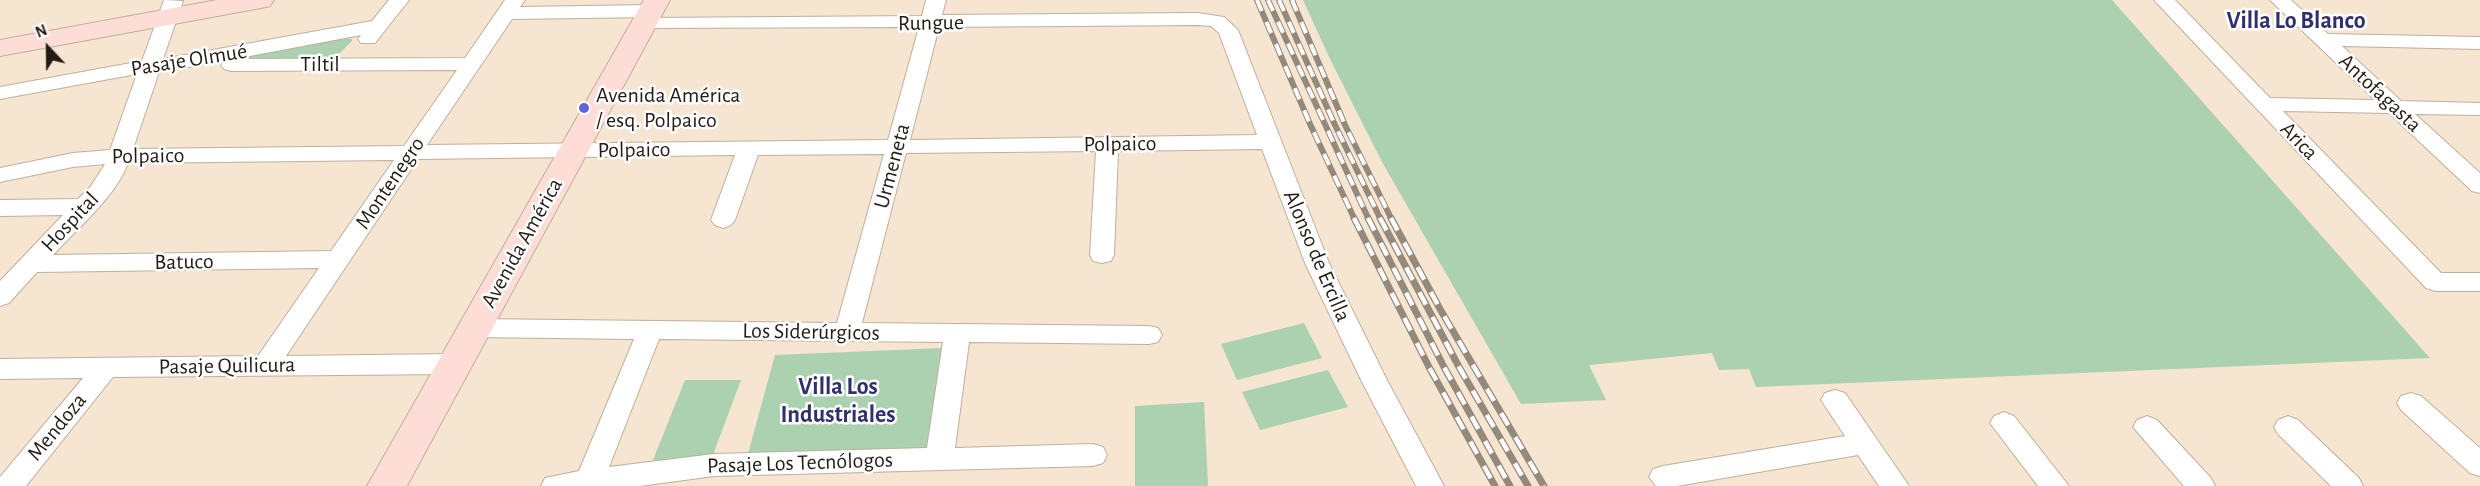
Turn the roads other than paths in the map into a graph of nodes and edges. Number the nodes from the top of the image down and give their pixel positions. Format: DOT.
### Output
graph roads {
  1 [pos="261,0"];
  2 [pos="399,0"];
  3 [pos="936,0"];
  4 [pos="2164,0"];
  5 [pos="2280,0"];
  6 [pos="173,6"];
  7 [pos="511,7"];
  8 [pos="651,12"];
  9 [pos="1217,21"];
  10 [pos="930,23"];
  11 [pos="378,26"];
  12 [pos="0,33"];
  13 [pos="2323,40"];
  14 [pos="2480,42"];
  15 [pos="0,48"];
  16 [pos="348,64"];
  17 [pos="471,64"];
  18 [pos="160,66"];
  19 [pos="0,93"];
  20 [pos="2264,104"];
  21 [pos="2396,108"];
  22 [pos="2480,109"];
  23 [pos="1270,142"];
  24 [pos="1107,144"];
  25 [pos="897,146"];
  26 [pos="749,148"];
  27 [pos="574,150"];
  28 [pos="411,152"];
  29 [pos="121,156"];
  30 [pos="0,175"];
  31 [pos="2480,186"];
  32 [pos="84,207"];
  33 [pos="0,208"];
  34 [pos="723,220"];
  35 [pos="1101,255"];
  36 [pos="338,259"];
  37 [pos="31,264"];
  38 [pos="2480,282"];
  39 [pos="0,297"];
  40 [pos="474,328"];
  41 [pos="650,330"];
  42 [pos="847,332"];
  43 [pos="957,333"];
  44 [pos="1149,334"];
  45 [pos="454,364"];
  46 [pos="265,366"];
  47 [pos="106,368"];
  48 [pos="0,369"];
  49 [pos="1836,400"];
  50 [pos="2412,404"];
  51 [pos="2004,423"];
  52 [pos="2147,427"];
  53 [pos="2288,427"];
  54 [pos="1865,443"];
  55 [pos="1093,455"];
  56 [pos="939,459"];
  57 [pos="2480,465"];
  58 [pos="1663,477"];
  59 [pos="589,483"];
  60 [pos="9,486"];
  61 [pos="387,486"];
  62 [pos="555,486"];
  63 [pos="1430,486"];
  64 [pos="1895,486"];
  65 [pos="2055,486"];
  66 [pos="2201,486"];
  67 [pos="2349,486"];
  1 -- 6 [label="main road"];
  2 -- 11 [label="street"];
  3 -- 10 [label="street, Urmeneta"];
  4 -- 20 [label="street, Arica"];
  5 -- 13 [label="street, Antofagasta"];
  6 -- 12 [label="main road"];
  6 -- 15 [label="main road"];
  6 -- 18 [label="street, Hospital"];
  7 -- 8 [label="street, Rungue"];
  7 -- 17 [label="street, Montenegro"];
  8 -- 10 [label="street, Rungue"];
  8 -- 27 [label="main road, Avenida América"];
  9 -- 10 [label="street, Rungue"];
  9 -- 23 [label="street, Alonso de Ercilla"];
  10 -- 25 [label="street, Urmeneta"];
  11 -- 16 [label="street"];
  11 -- 18 [label="street, Pasaje Olmué"];
  13 -- 14 [label="street"];
  13 -- 21 [label="street, Antofagasta"];
  16 -- 17 [label="street, Tiltil"];
  16 -- 18 [label="street, Tiltil"];
  17 -- 28 [label="street, Montenegro"];
  18 -- 19 [label="street, Pasaje Olmué"];
  18 -- 29 [label="street, Hospital"];
  20 -- 21 [label="street"];
  20 -- 38 [label="street, Arica"];
  21 -- 22 [label="street"];
  21 -- 31 [label="street, Antofagasta"];
  23 -- 24 [label="street, Polpaico"];
  23 -- 63 [label="street, Alonso de Ercilla"];
  24 -- 25 [label="street, Polpaico"];
  24 -- 35 [label="street"];
  25 -- 26 [label="street, Polpaico"];
  25 -- 42 [label="street, Urmeneta"];
  26 -- 27 [label="street, Polpaico"];
  26 -- 34 [label="street"];
  27 -- 28 [label="street, Polpaico"];
  27 -- 40 [label="main road, Avenida América"];
  28 -- 29 [label="street, Polpaico"];
  28 -- 36 [label="street, Montenegro"];
  29 -- 30 [label="street, Polpaico"];
  29 -- 32 [label="street, Hospital"];
  32 -- 33 [label="street"];
  32 -- 37 [label="street, Hospital"];
  36 -- 37 [label="street, Batuco"];
  36 -- 46 [label="street, Montenegro"];
  37 -- 39 [label="street, Hospital"];
  40 -- 41 [label="street, Los Siderúrgicos"];
  40 -- 45 [label="main road, Avenida América"];
  41 -- 42 [label="street, Los Siderúrgicos"];
  41 -- 59 [label="street"];
  42 -- 43 [label="street, Los Siderúrgicos"];
  43 -- 44 [label="street, Los Siderúrgicos"];
  43 -- 56 [label="street"];
  45 -- 46 [label="street, Pasaje Quilicura"];
  45 -- 61 [label="main road, Avenida América"];
  46 -- 47 [label="street, Pasaje Quilicura"];
  47 -- 48 [label="street, Pasaje Quilicura"];
  47 -- 60 [label="street, Mendoza"];
  49 -- 54 [label="street"];
  50 -- 57 [label="street"];
  51 -- 65 [label="street"];
  52 -- 66 [label="street"];
  53 -- 67 [label="street"];
  54 -- 58 [label="street"];
  54 -- 64 [label="street"];
  55 -- 56 [label="street, Pasaje Los Tecnólogos"];
  56 -- 59 [label="street, Pasaje Los Tecnólogos"];
  59 -- 62 [label="street, Pasaje Los Tecnólogos"];
}
